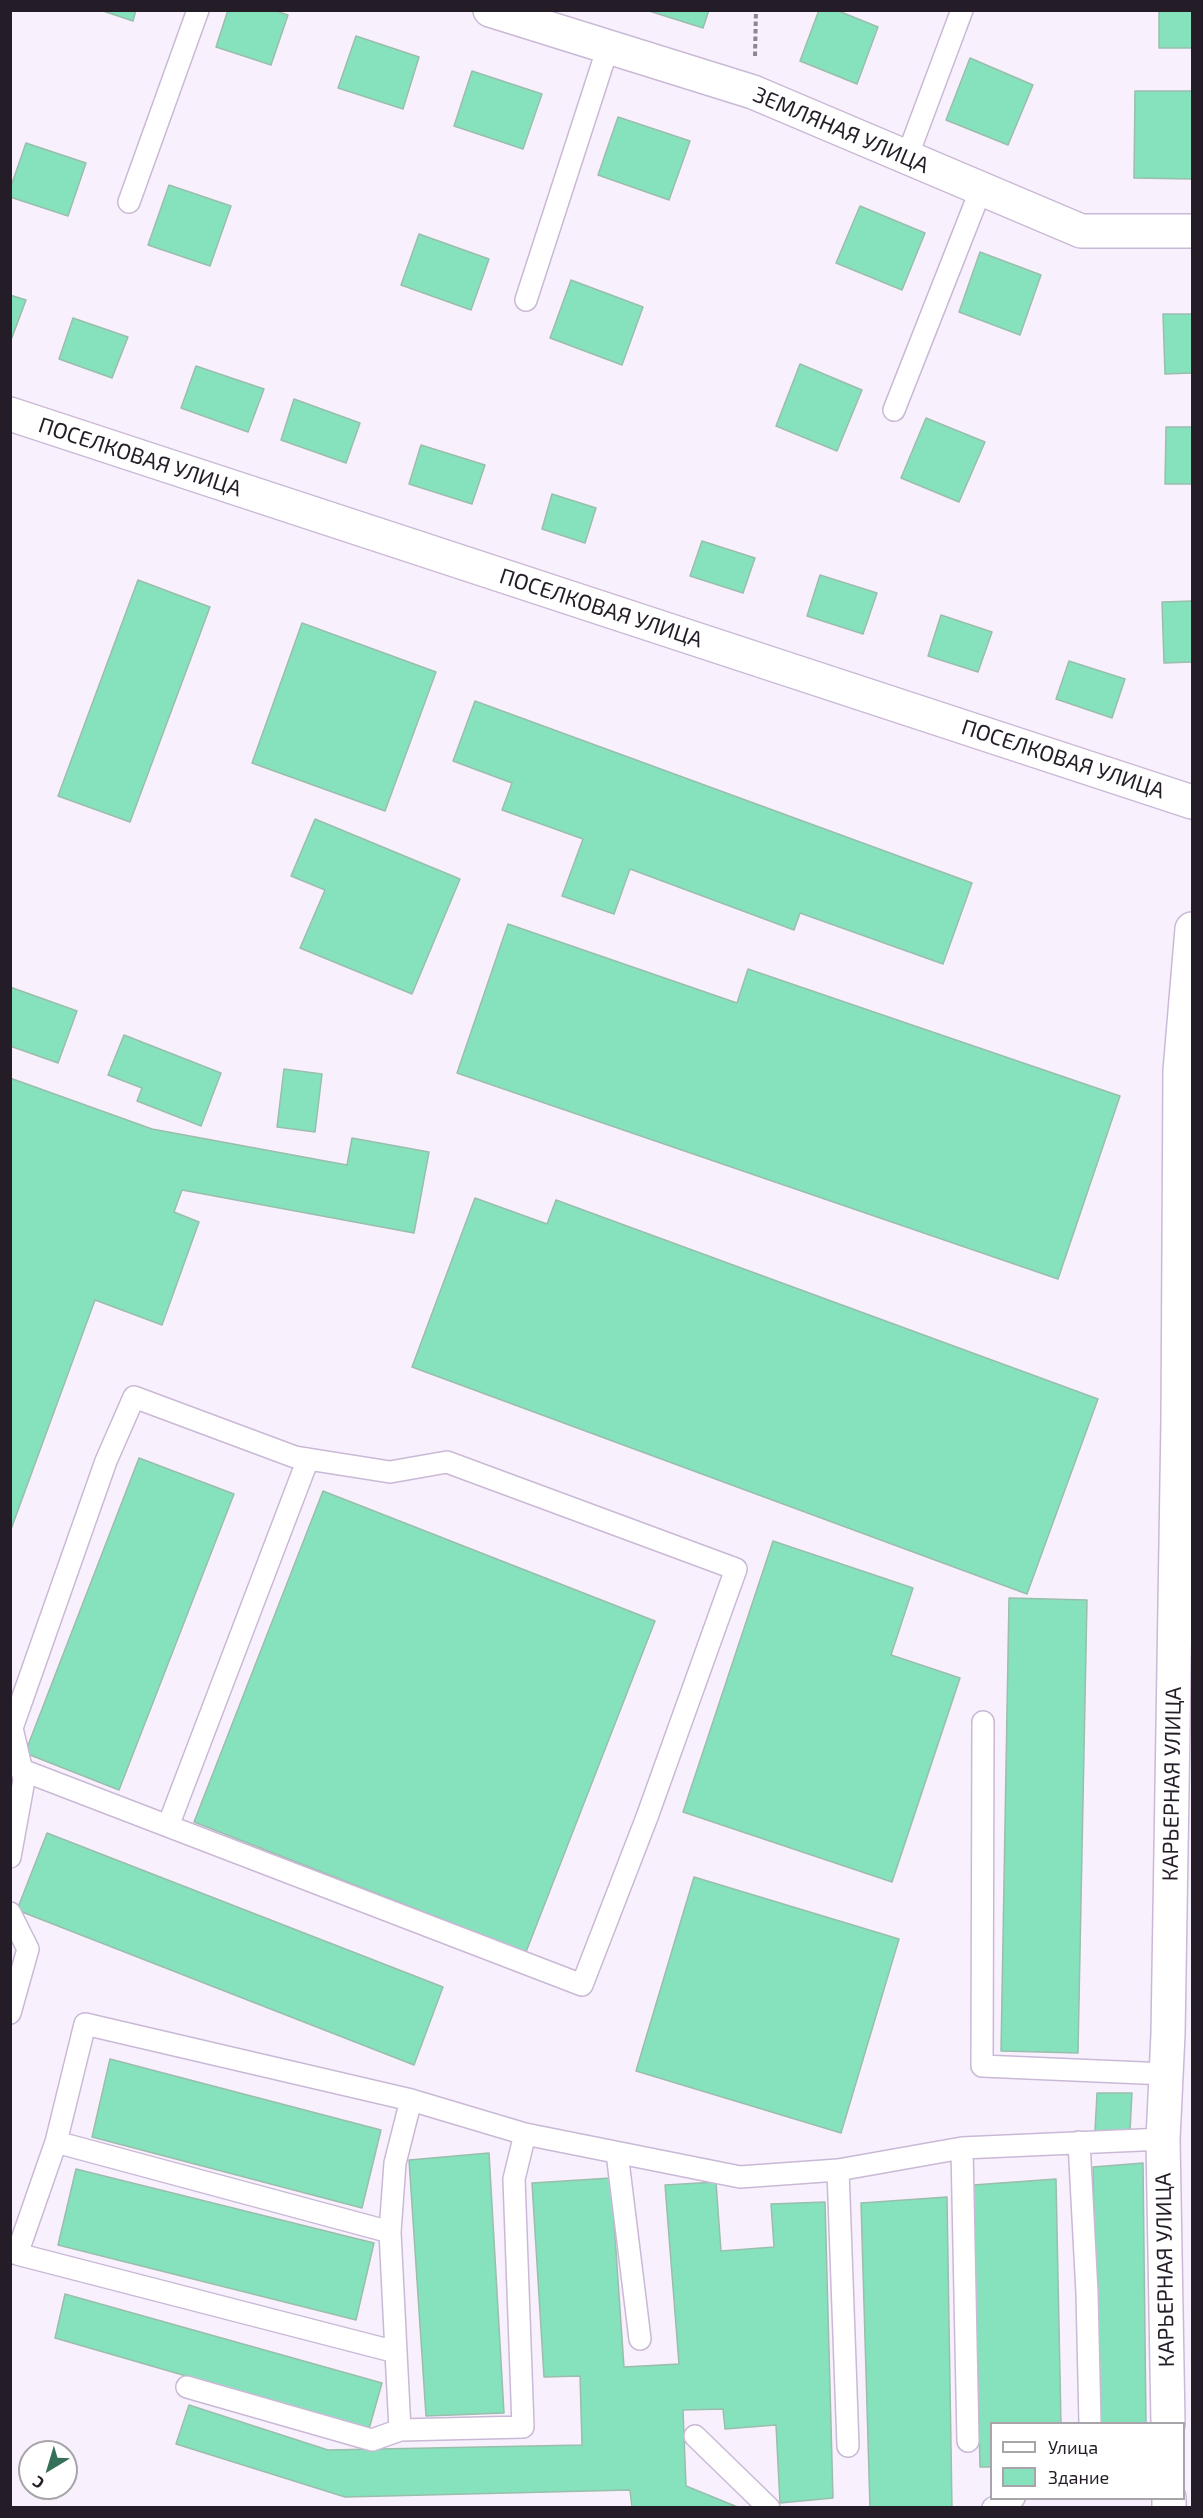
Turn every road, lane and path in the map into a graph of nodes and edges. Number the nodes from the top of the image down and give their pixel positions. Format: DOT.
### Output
graph roads {
  1 [pos="198,10"];
  2 [pos="490,10"];
  3 [pos="962,10"];
  4 [pos="608,47"];
  5 [pos="907,157"];
  6 [pos="981,189"];
  7 [pos="129,202"];
  8 [pos="1192,231"];
  9 [pos="526,300"];
  10 [pos="894,410"];
  11 [pos="10,414"];
  12 [pos="1192,802"];
  13 [pos="1192,929"];
  14 [pos="1185,1419"];
  15 [pos="308,1459"];
  16 [pos="983,1722"];
  17 [pos="21,1770"];
  18 [pos="168,1826"];
  19 [pos="10,1857"];
  20 [pos="10,1913"];
  21 [pos="10,2013"];
  22 [pos="1180,2034"];
  23 [pos="1166,2074"];
  24 [pos="411,2100"];
  25 [pos="525,2134"];
  26 [pos="1163,2139"];
  27 [pos="56,2142"];
  28 [pos="1079,2142"];
  29 [pos="962,2148"];
  30 [pos="617,2153"];
  31 [pos="838,2170"];
  32 [pos="390,2232"];
  33 [pos="640,2339"];
  34 [pos="396,2352"];
  35 [pos="187,2387"];
  36 [pos="1090,2422"];
  37 [pos="1168,2422"];
  38 [pos="400,2430"];
  39 [pos="695,2436"];
  40 [pos="968,2441"];
  41 [pos="848,2446"];
  42 [pos="1012,2500"];
  43 [pos="769,2508"];
  44 [pos="993,2508"];
  1 -- 7 [label="lane"];
  2 -- 4 [label="street, ЗЕМЛЯНАЯ УЛИЦА"];
  3 -- 5 [label="lane"];
  4 -- 5 [label="street, ЗЕМЛЯНАЯ УЛИЦА"];
  4 -- 9 [label="lane"];
  5 -- 6 [label="street, ЗЕМЛЯНАЯ УЛИЦА"];
  6 -- 8 [label="street, ЗЕМЛЯНАЯ УЛИЦА"];
  6 -- 10 [label="lane"];
  11 -- 12 [label="street, ПОСЕЛКОВАЯ УЛИЦА"];
  13 -- 14 [label="street, КАРЬЕРНАЯ УЛИЦА"];
  14 -- 22 [label="street, КАРЬЕРНАЯ УЛИЦА"];
  15 -- 17 [label="lane"];
  15 -- 18 [label="lane"];
  15 -- 18 [label="lane"];
  16 -- 23 [label="lane"];
  17 -- 18 [label="lane"];
  17 -- 19 [label="lane"];
  20 -- 21 [label="lane"];
  22 -- 23 [label="street, КАРЬЕРНАЯ УЛИЦА"];
  23 -- 26 [label="street, КАРЬЕРНАЯ УЛИЦА"];
  24 -- 25 [label="lane"];
  24 -- 27 [label="lane"];
  24 -- 32 [label="lane"];
  25 -- 30 [label="lane"];
  25 -- 38 [label="lane"];
  26 -- 28 [label="lane"];
  26 -- 37 [label="street, КАРЬЕРНАЯ УЛИЦА"];
  27 -- 32 [label="lane"];
  27 -- 34 [label="lane"];
  28 -- 29 [label="lane"];
  28 -- 36 [label="lane"];
  29 -- 31 [label="lane"];
  29 -- 40 [label="lane"];
  30 -- 31 [label="lane"];
  30 -- 33 [label="lane"];
  31 -- 41 [label="lane"];
  32 -- 34 [label="lane"];
  34 -- 38 [label="lane"];
  35 -- 38 [label="lane"];
  39 -- 43 [label="lane"];
  42 -- 44 [label="lane"];
}
